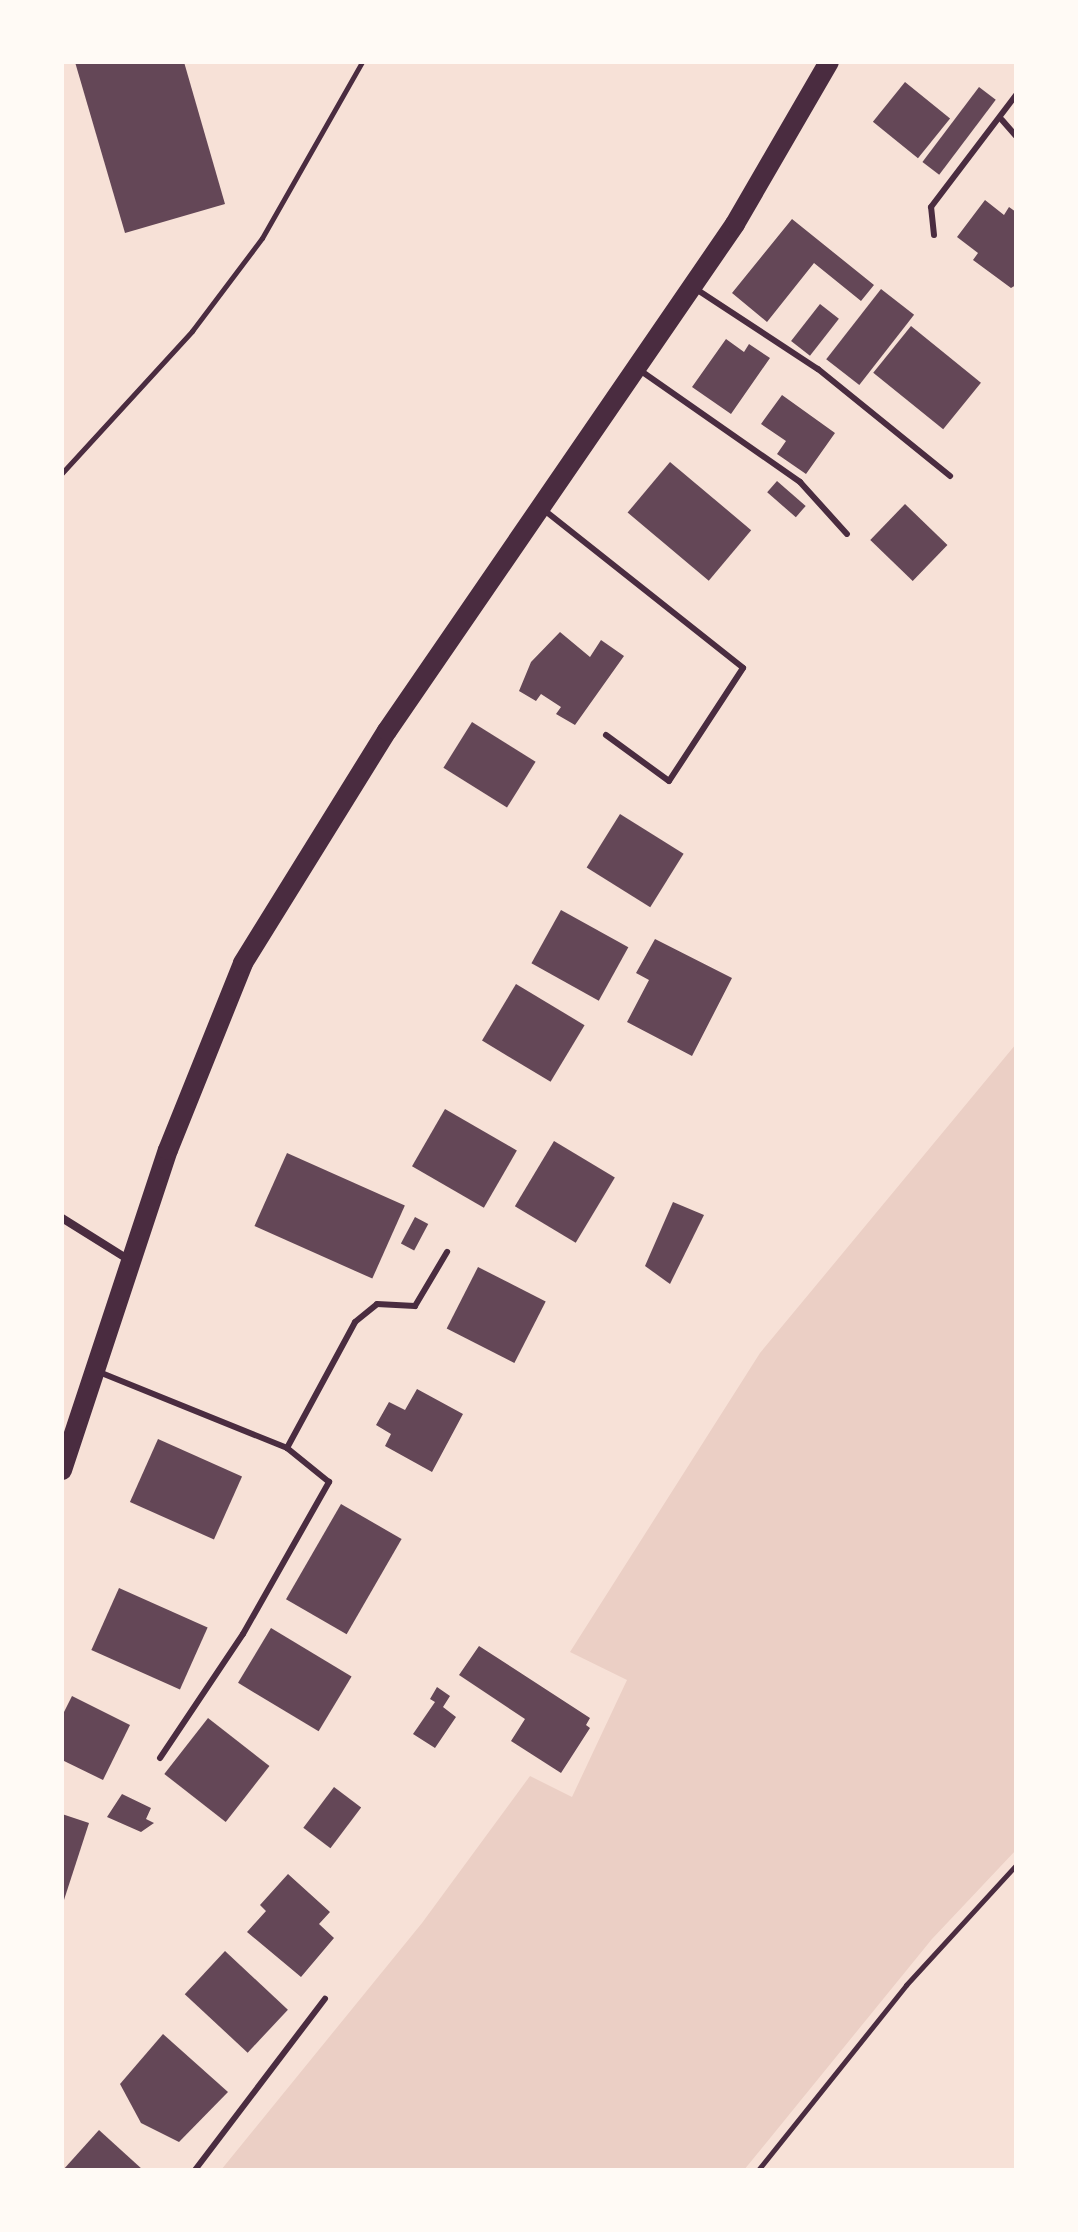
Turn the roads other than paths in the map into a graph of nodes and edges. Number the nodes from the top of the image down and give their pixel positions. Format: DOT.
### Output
graph roads {
  1 [pos="829,62"];
  2 [pos="1016,95"];
  3 [pos="1002,120"];
  4 [pos="1016,136"];
  5 [pos="934,235"];
  6 [pos="693,288"];
  7 [pos="638,369"];
  8 [pos="950,476"];
  9 [pos="542,508"];
  10 [pos="847,534"];
  11 [pos="606,735"];
  12 [pos="62,1218"];
  13 [pos="447,1252"];
  14 [pos="131,1261"];
  15 [pos="95,1371"];
  16 [pos="287,1448"];
  17 [pos="62,1470"];
  18 [pos="160,1758"];
  19 [pos="325,1999"];
  20 [pos="195,2170"];
  1 -- 6 [label="main road"];
  2 -- 3 [label="lane"];
  3 -- 4 [label="lane"];
  3 -- 5 [label="lane"];
  6 -- 7 [label="main road"];
  6 -- 8 [label="lane"];
  7 -- 9 [label="main road"];
  7 -- 10 [label="lane"];
  9 -- 11 [label="lane"];
  9 -- 14 [label="main road"];
  12 -- 14 [label="street"];
  13 -- 16 [label="lane"];
  14 -- 15 [label="main road"];
  15 -- 16 [label="lane"];
  15 -- 17 [label="main road"];
  16 -- 18 [label="lane"];
  19 -- 20 [label="lane"];
}
